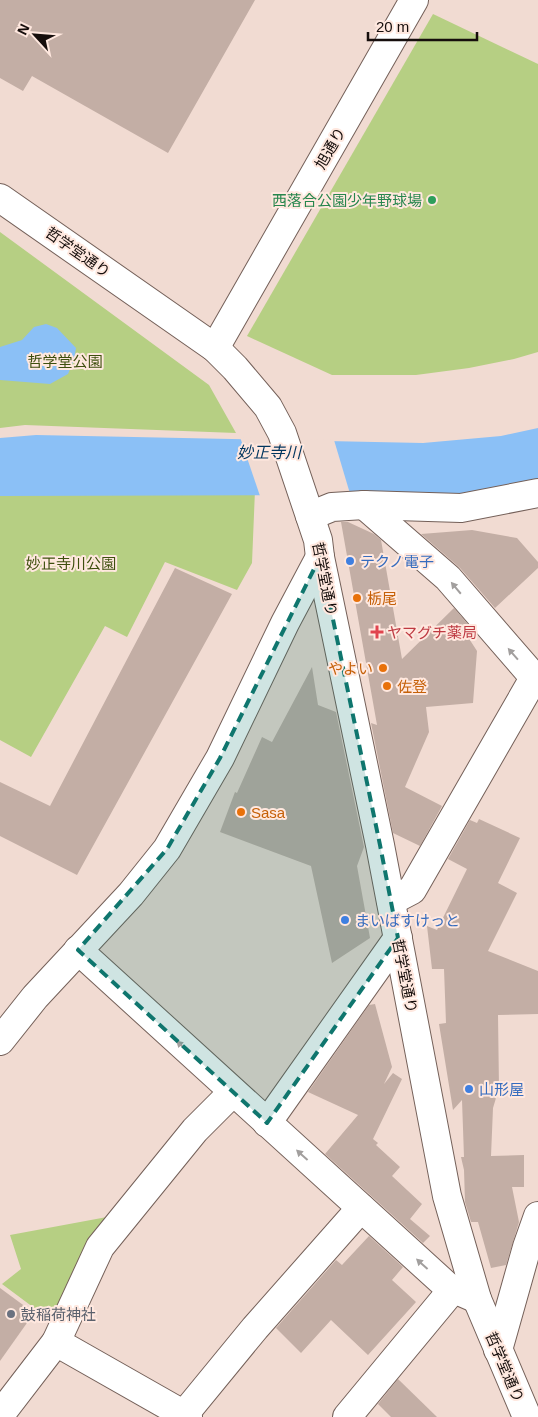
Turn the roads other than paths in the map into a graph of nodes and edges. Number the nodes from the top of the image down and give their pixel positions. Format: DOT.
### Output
graph roads {
  1 [pos="414,0"];
  2 [pos="0,198"];
  3 [pos="215,348"];
  4 [pos="538,493"];
  5 [pos="364,505"];
  6 [pos="307,506"];
  7 [pos="320,557"];
  8 [pos="536,680"];
  9 [pos="391,901"];
  10 [pos="398,938"];
  11 [pos="78,950"];
  12 [pos="0,1041"];
  13 [pos="233,1092"];
  14 [pos="268,1124"];
  15 [pos="361,1208"];
  16 [pos="538,1216"];
  17 [pos="453,1289"];
  18 [pos="477,1300"];
  19 [pos="56,1342"];
  20 [pos="498,1350"];
  21 [pos="0,1415"];
  22 [pos="185,1416"];
  23 [pos="347,1417"];
  24 [pos="527,1417"];
  1 -- 3 [label="street, 旭通り"];
  2 -- 3 [label="street, 哲学堂通り"];
  3 -- 6 [label="street, 哲学堂通り"];
  4 -- 5 [label="street"];
  5 -- 6 [label="street"];
  8 -- 5 [label="street, one-way"];
  6 -- 7 [label="street, 哲学堂通り"];
  7 -- 9 [label="street, 哲学堂通り"];
  7 -- 11 [label="street"];
  8 -- 9 [label="street"];
  9 -- 10 [label="street, 哲学堂通り"];
  10 -- 14 [label="street"];
  10 -- 18 [label="street, 哲学堂通り"];
  11 -- 12 [label="street"];
  13 -- 11 [label="street, one-way"];
  13 -- 14 [label="street"];
  13 -- 19 [label="street"];
  15 -- 14 [label="street, one-way"];
  17 -- 15 [label="street, one-way"];
  15 -- 22 [label="street"];
  16 -- 20 [label="street"];
  17 -- 18 [label="street"];
  17 -- 23 [label="street"];
  18 -- 20 [label="street, 哲学堂通り"];
  19 -- 21 [label="street"];
  19 -- 22 [label="street"];
  20 -- 24 [label="street, 哲学堂通り"];
}
